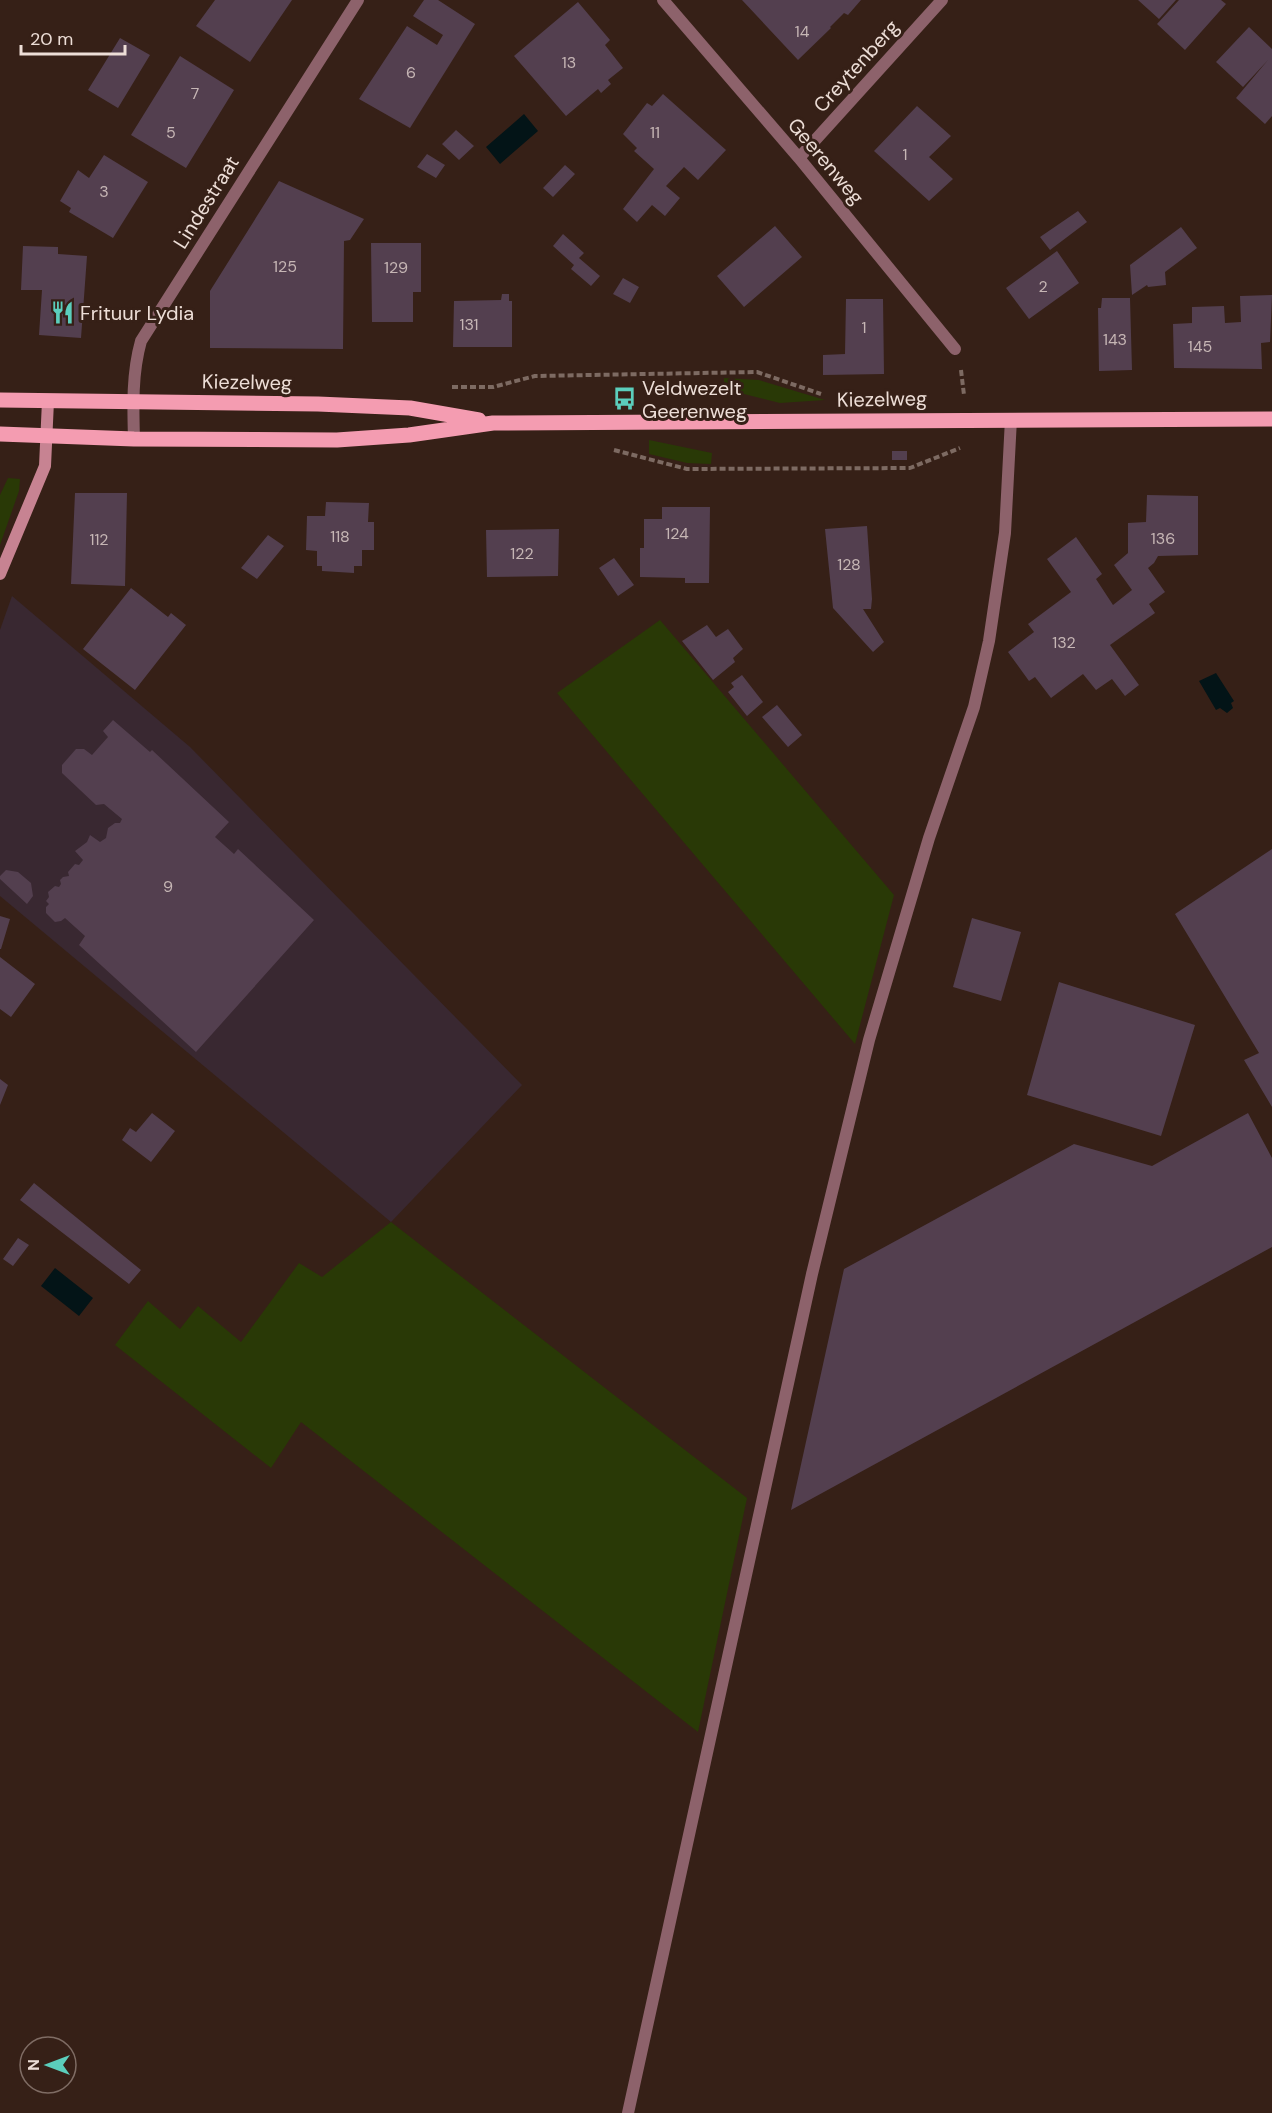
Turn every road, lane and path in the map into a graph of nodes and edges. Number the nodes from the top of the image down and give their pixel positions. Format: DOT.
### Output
graph roads {
  1 [pos="358,0"];
  2 [pos="663,0"];
  3 [pos="942,0"];
  4 [pos="799,158"];
  5 [pos="955,349"];
  6 [pos="447,387"];
  7 [pos="821,394"];
  8 [pos="0,400"];
  9 [pos="48,401"];
  10 [pos="133,402"];
  11 [pos="1011,419"];
  12 [pos="1272,419"];
  13 [pos="493,423"];
  14 [pos="0,434"];
  15 [pos="47,436"];
  16 [pos="134,439"];
  17 [pos="967,445"];
  18 [pos="613,450"];
  19 [pos="0,574"];
  20 [pos="628,2113"];
  1 -- 10 [label="street, Lindestraat"];
  2 -- 4 [label="street, Geerenweg"];
  3 -- 4 [label="street, Creytenberg"];
  4 -- 5 [label="street, Geerenweg"];
  6 -- 7 [label="path"];
  8 -- 9 [label="main road, Kiezelweg"];
  9 -- 10 [label="main road, Kiezelweg"];
  9 -- 15 [label="street"];
  10 -- 13 [label="main road, Kiezelweg"];
  10 -- 16 [label="street, Lindestraat"];
  11 -- 12 [label="main road, Kiezelweg"];
  11 -- 13 [label="main road, Kiezelweg"];
  11 -- 20 [label="street"];
  13 -- 16 [label="main road, Kiezelweg"];
  14 -- 15 [label="main road, Kiezelweg"];
  15 -- 16 [label="main road, Kiezelweg"];
  15 -- 19 [label="street"];
  17 -- 18 [label="path"];
}
